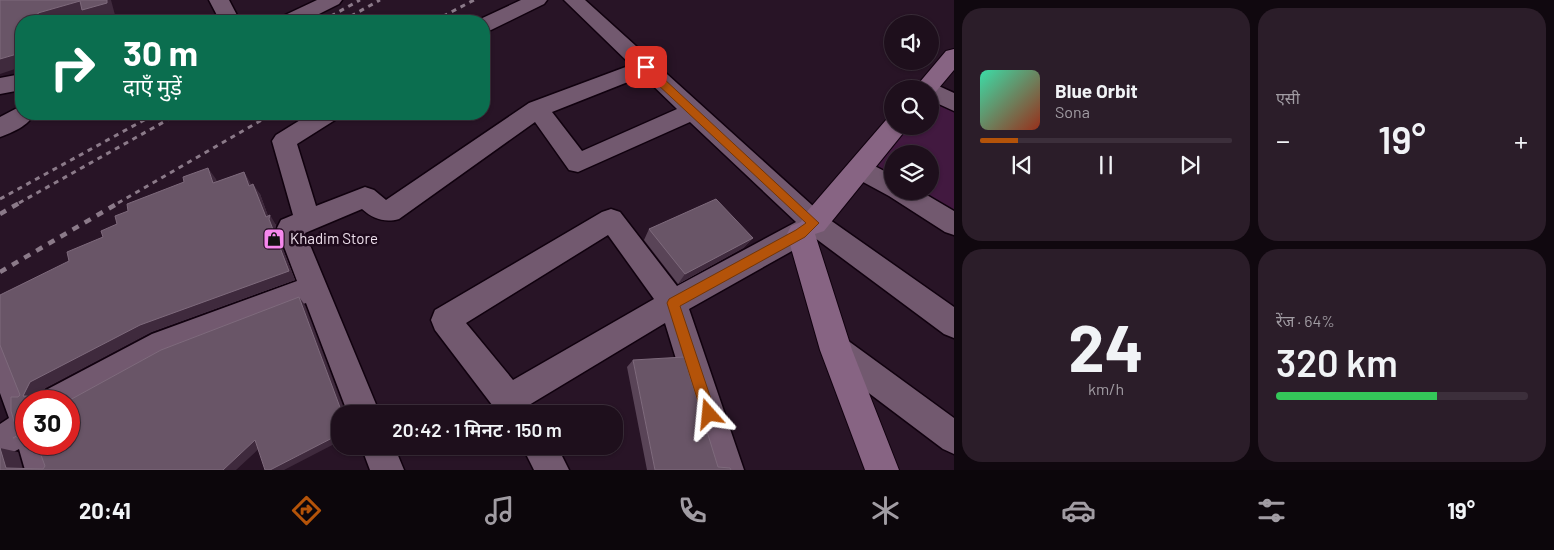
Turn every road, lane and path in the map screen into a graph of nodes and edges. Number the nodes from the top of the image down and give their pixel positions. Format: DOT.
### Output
graph roads {
  1 [pos="219,0"];
  2 [pos="332,0"];
  3 [pos="538,0"];
  4 [pos="574,0"];
  5 [pos="227,15"];
  6 [pos="302,15"];
  7 [pos="490,22"];
  8 [pos="954,56"];
  9 [pos="646,67"];
  10 [pos="934,80"];
  11 [pos="15,83"];
  12 [pos="0,86"];
  13 [pos="939,95"];
  14 [pos="15,103"];
  15 [pos="954,103"];
  16 [pos="0,107"];
  17 [pos="537,109"];
  18 [pos="693,111"];
  19 [pos="15,119"];
  20 [pos="316,120"];
  21 [pos="0,128"];
  22 [pos="888,135"];
  23 [pos="861,169"];
  24 [pos="884,182"];
  25 [pos="914,200"];
  26 [pos="308,222"];
  27 [pos="954,224"];
  28 [pos="807,228"];
  29 [pos="312,288"];
  30 [pos="673,303"];
  31 [pos="954,324"];
  32 [pos="836,350"];
  33 [pos="0,354"];
  34 [pos="77,390"];
  35 [pos="15,392"];
  36 [pos="360,405"];
  37 [pos="511,405"];
  38 [pos="516,405"];
  39 [pos="15,433"];
  40 [pos="954,438"];
  41 [pos="0,443"];
  42 [pos="37,455"];
  43 [pos="381,455"];
  44 [pos="543,455"];
  45 [pos="42,470"];
  46 [pos="387,470"];
  47 [pos="552,470"];
  48 [pos="727,470"];
  49 [pos="882,470"];
  1 -- 5 [label="street"];
  2 -- 6 [label="street"];
  3 -- 7 [label="street"];
  4 -- 9 [label="street"];
  8 -- 10 [label="street"];
  9 -- 17 [label="street"];
  9 -- 18 [label="street"];
  11 -- 12 [label="street"];
  13 -- 15 [label="street"];
  14 -- 16 [label="street"];
  17 -- 18 [label="street"];
  17 -- 26 [label="street"];
  18 -- 28 [label="street"];
  19 -- 21 [label="street"];
  20 -- 26 [label="street"];
  22 -- 23 [label="street"];
  23 -- 24 [label="street"];
  23 -- 28 [label="street"];
  25 -- 27 [label="street"];
  26 -- 29 [label="street"];
  28 -- 30 [label="street"];
  28 -- 31 [label="street"];
  28 -- 32 [label="street"];
  29 -- 34 [label="street"];
  29 -- 36 [label="street"];
  30 -- 37 [label="street"];
  30 -- 38 [label="street"];
  30 -- 48 [label="street"];
  32 -- 40 [label="street"];
  32 -- 49 [label="street"];
  33 -- 35 [label="street"];
  39 -- 41 [label="street"];
  42 -- 45 [label="street"];
  43 -- 46 [label="street"];
  44 -- 47 [label="street"];
}
